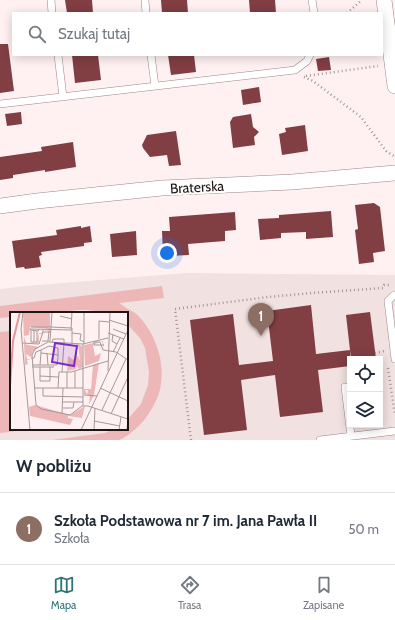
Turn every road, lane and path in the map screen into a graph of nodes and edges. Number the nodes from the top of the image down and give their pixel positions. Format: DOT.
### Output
graph roads {
  1 [pos="51,0"];
  2 [pos="145,0"];
  3 [pos="312,0"];
  4 [pos="362,0"];
  5 [pos="384,0"];
  6 [pos="52,12"];
  7 [pos="146,12"];
  8 [pos="314,12"];
  9 [pos="348,12"];
  10 [pos="58,56"];
  11 [pos="151,56"];
  12 [pos="310,56"];
  13 [pos="382,66"];
  14 [pos="295,70"];
  15 [pos="304,76"];
  16 [pos="155,86"];
  17 [pos="395,86"];
  18 [pos="63,97"];
  19 [pos="0,104"];
  20 [pos="394,156"];
  21 [pos="395,173"];
  22 [pos="0,206"];
  23 [pos="395,284"];
  24 [pos="395,295"];
  25 [pos="386,351"];
  26 [pos="375,353"];
  27 [pos="395,359"];
  28 [pos="344,387"];
  29 [pos="395,431"];
  30 [pos="351,436"];
  31 [pos="191,440"];
  32 [pos="320,440"];
  1 -- 6 [label="lane"];
  2 -- 7 [label="lane"];
  3 -- 8 [label="lane"];
  4 -- 9 [label="path"];
  5 -- 17 [label="street"];
  10 -- 18 [label="lane"];
  11 -- 16 [label="lane"];
  12 -- 14 [label="lane"];
  13 -- 15 [label="path"];
  14 -- 15 [label="path"];
  14 -- 16 [label="lane"];
  15 -- 20 [label="path"];
  16 -- 18 [label="lane"];
  18 -- 19 [label="lane"];
  21 -- 22 [label="street, Braterska"];
  23 -- 31 [label="path"];
  24 -- 27 [label="lane"];
  25 -- 26 [label="path"];
  28 -- 30 [label="lane"];
  29 -- 30 [label="lane"];
  30 -- 32 [label="lane"];
}
